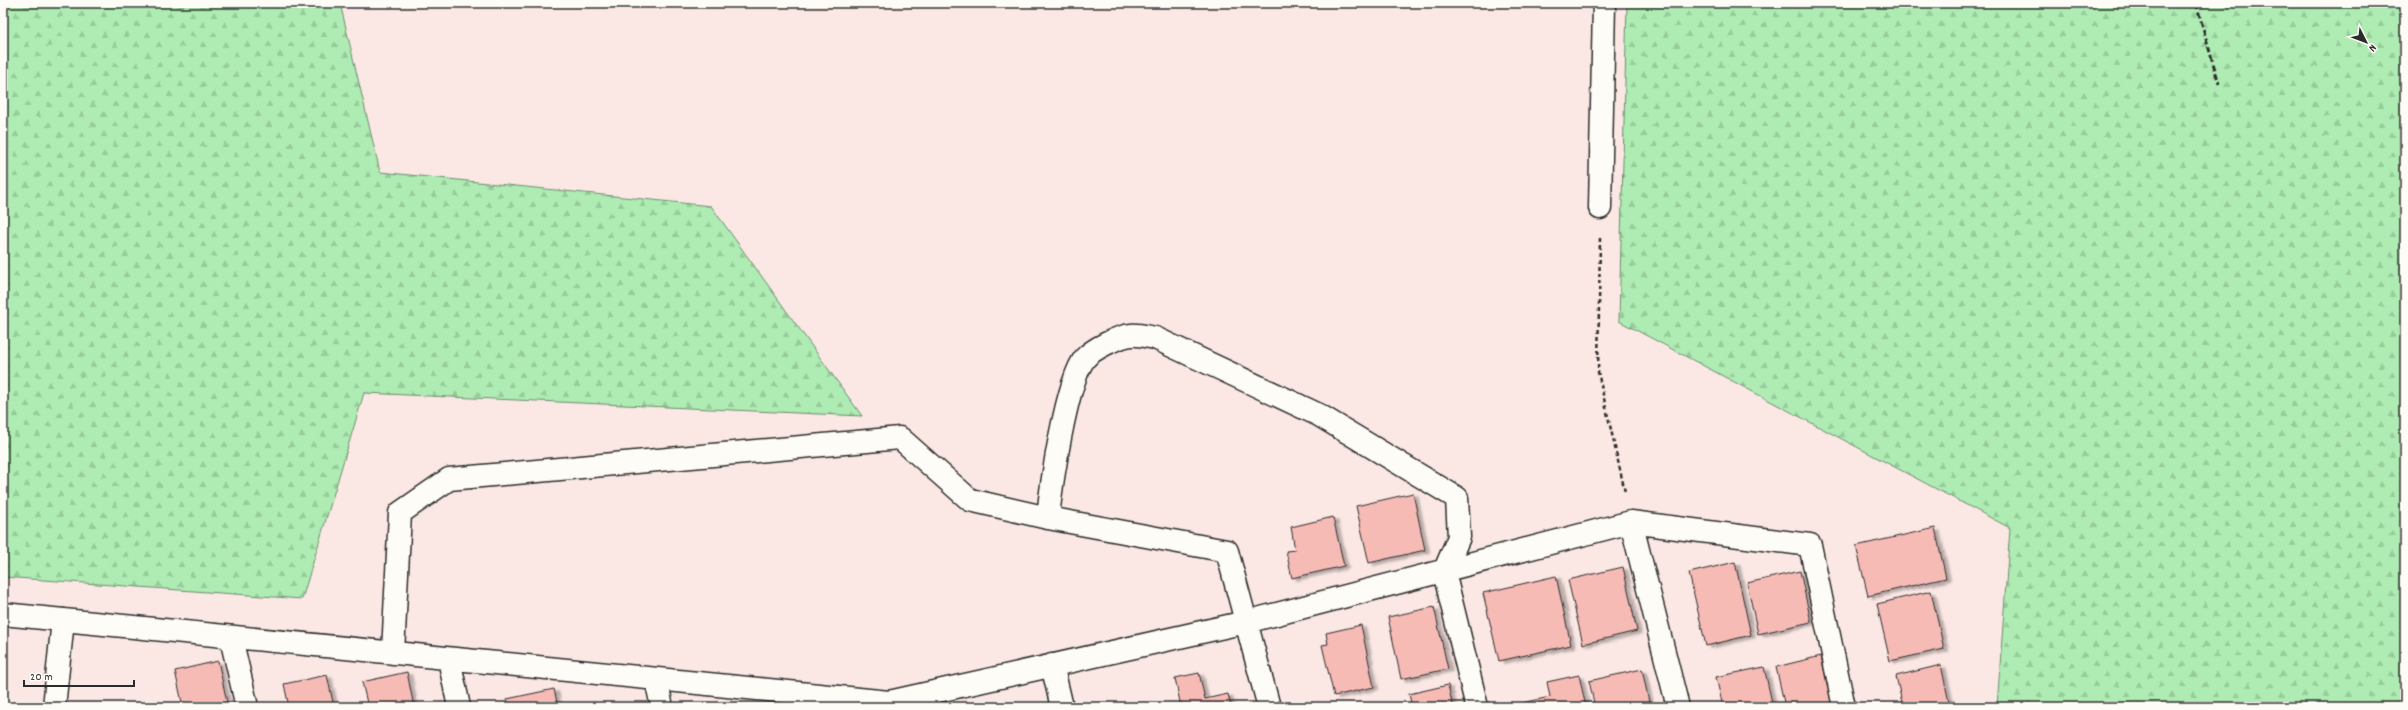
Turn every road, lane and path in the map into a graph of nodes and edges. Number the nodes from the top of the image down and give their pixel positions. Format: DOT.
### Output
graph roads {
  1 [pos="1604,3"];
  2 [pos="1600,208"];
  3 [pos="1048,518"];
  4 [pos="1631,522"];
  5 [pos="1444,572"];
  6 [pos="3,614"];
  7 [pos="63,620"];
  8 [pos="1246,622"];
  9 [pos="231,638"];
  10 [pos="393,653"];
  11 [pos="448,659"];
  12 [pos="1052,665"];
  13 [pos="656,679"];
  14 [pos="851,703"];
  15 [pos="54,707"];
  16 [pos="247,707"];
  17 [pos="459,707"];
  18 [pos="662,707"];
  19 [pos="1062,707"];
  20 [pos="1269,707"];
  21 [pos="1477,707"];
  22 [pos="1678,707"];
  23 [pos="1844,707"];
  1 -- 2 [label="street"];
  2 -- 4 [label="path"];
  3 -- 5 [label="street"];
  3 -- 8 [label="street"];
  3 -- 10 [label="street"];
  4 -- 5 [label="street"];
  4 -- 22 [label="street"];
  4 -- 23 [label="street"];
  5 -- 8 [label="street"];
  5 -- 21 [label="street"];
  6 -- 7 [label="street"];
  7 -- 9 [label="street"];
  7 -- 15 [label="street"];
  8 -- 12 [label="street"];
  8 -- 20 [label="street"];
  9 -- 10 [label="street"];
  9 -- 16 [label="street"];
  10 -- 11 [label="street"];
  11 -- 13 [label="street"];
  11 -- 17 [label="street"];
  12 -- 14 [label="street"];
  12 -- 19 [label="street"];
  13 -- 14 [label="street"];
  13 -- 18 [label="street"];
}
